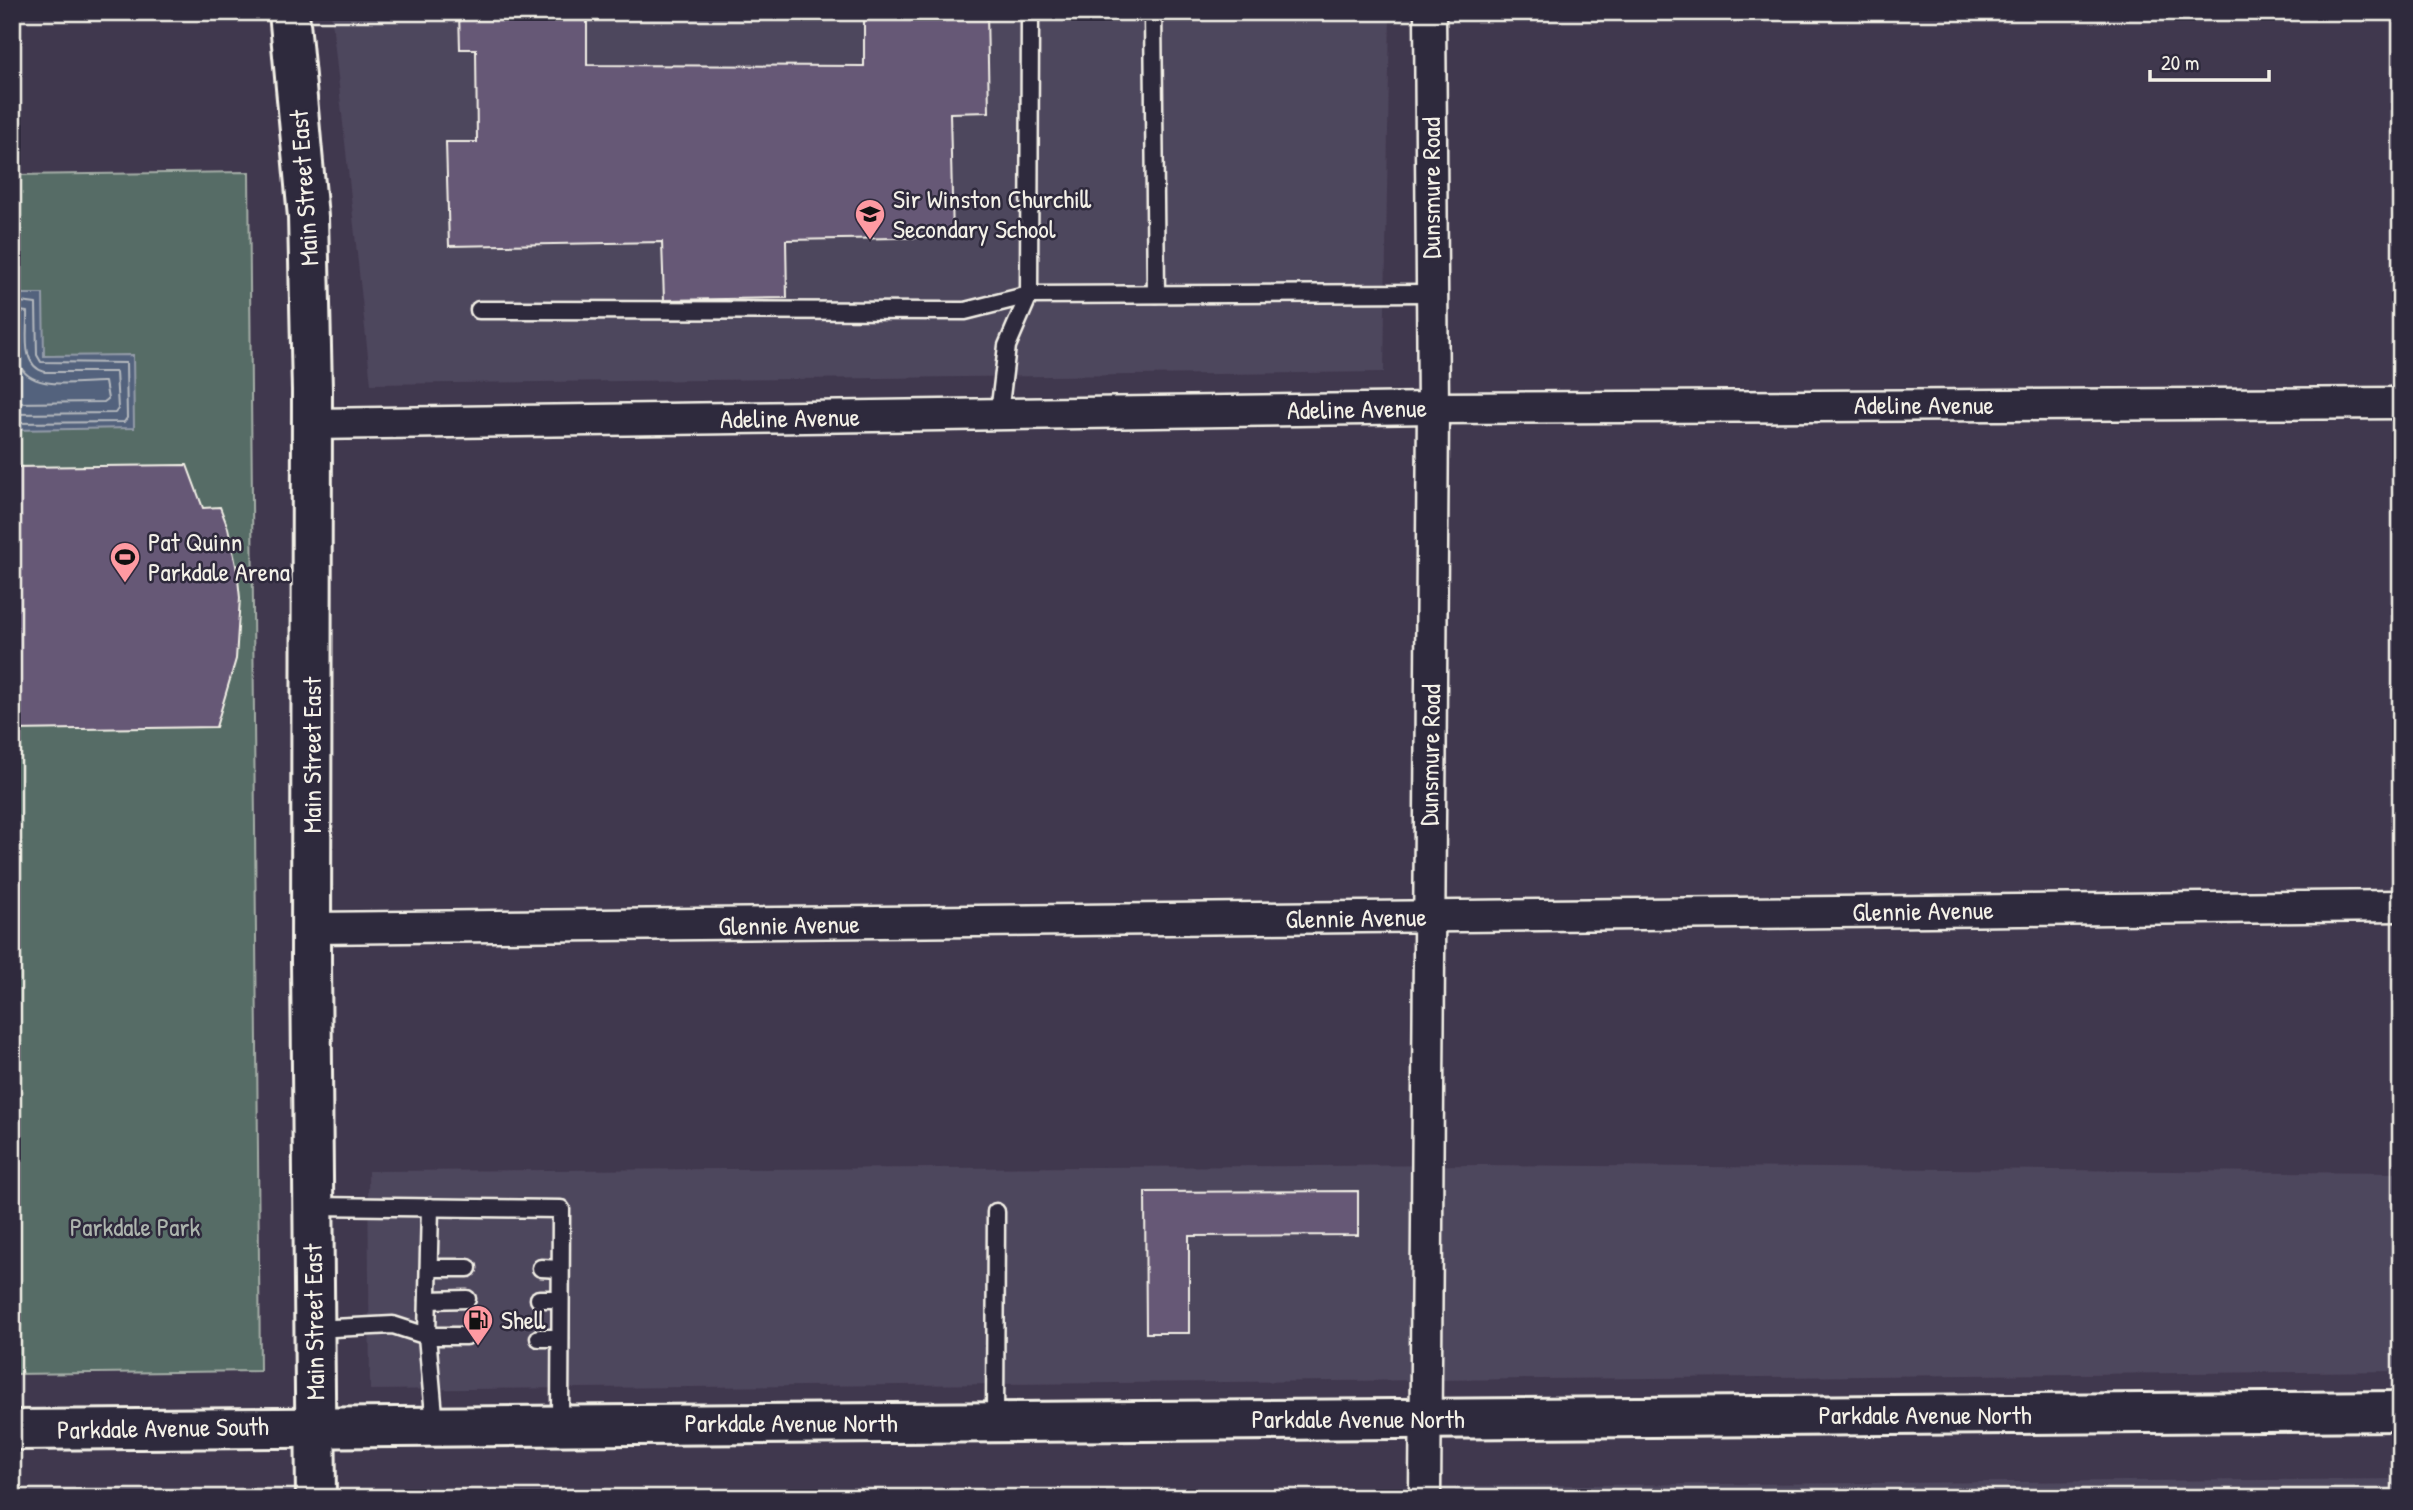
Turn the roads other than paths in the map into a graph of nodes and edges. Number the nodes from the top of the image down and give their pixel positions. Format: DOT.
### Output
graph roads {
  1 [pos="289,12"];
  2 [pos="1030,12"];
  3 [pos="1153,12"];
  4 [pos="1430,12"];
  5 [pos="1432,293"];
  6 [pos="1156,294"];
  7 [pos="1029,295"];
  8 [pos="480,310"];
  9 [pos="2401,403"];
  10 [pos="1433,408"];
  11 [pos="999,414"];
  12 [pos="313,424"];
  13 [pos="2401,906"];
  14 [pos="1428,917"];
  15 [pos="312,928"];
  16 [pos="313,1206"];
  17 [pos="430,1207"];
  18 [pos="996,1212"];
  19 [pos="429,1268"];
  20 [pos="541,1268"];
  21 [pos="468,1269"];
  22 [pos="560,1269"];
  23 [pos="539,1299"];
  24 [pos="560,1299"];
  25 [pos="428,1300"];
  26 [pos="467,1300"];
  27 [pos="313,1329"];
  28 [pos="427,1336"];
  29 [pos="466,1336"];
  30 [pos="539,1338"];
  31 [pos="560,1338"];
  32 [pos="2401,1411"];
  33 [pos="1425,1419"];
  34 [pos="995,1422"];
  35 [pos="560,1425"];
  36 [pos="435,1426"];
  37 [pos="315,1427"];
  38 [pos="12,1430"];
  39 [pos="316,1498"];
  40 [pos="1425,1498"];
  1 -- 12 [label="main road, Main Street East"];
  2 -- 7 [label="lane"];
  3 -- 6 [label="lane"];
  4 -- 5 [label="street, Dunsmure Road"];
  5 -- 6 [label="lane"];
  5 -- 10 [label="street, Dunsmure Road"];
  6 -- 7 [label="lane"];
  7 -- 8 [label="lane"];
  7 -- 11 [label="lane"];
  9 -- 10 [label="street, Adeline Avenue"];
  10 -- 11 [label="street, Adeline Avenue"];
  10 -- 14 [label="street, Dunsmure Road"];
  11 -- 12 [label="street, Adeline Avenue"];
  12 -- 15 [label="main road, Main Street East"];
  13 -- 14 [label="street, Glennie Avenue"];
  14 -- 15 [label="street, Glennie Avenue"];
  14 -- 33 [label="street, Dunsmure Road"];
  15 -- 16 [label="main road, Main Street East"];
  16 -- 17 [label="lane"];
  16 -- 27 [label="main road, Main Street East"];
  17 -- 19 [label="lane"];
  17 -- 22 [label="lane"];
  18 -- 34 [label="lane"];
  19 -- 21 [label="lane"];
  19 -- 25 [label="lane"];
  20 -- 22 [label="lane"];
  22 -- 24 [label="lane"];
  23 -- 24 [label="lane"];
  24 -- 31 [label="lane"];
  25 -- 26 [label="lane"];
  25 -- 28 [label="lane"];
  27 -- 28 [label="lane"];
  27 -- 37 [label="main road, Main Street East"];
  28 -- 29 [label="lane"];
  28 -- 36 [label="lane"];
  30 -- 31 [label="lane"];
  31 -- 35 [label="lane"];
  32 -- 33 [label="main road, Parkdale Avenue North"];
  33 -- 34 [label="main road, Parkdale Avenue North"];
  33 -- 40 [label="street, Dunsmure Road"];
  34 -- 35 [label="main road, Parkdale Avenue North"];
  35 -- 36 [label="main road, Parkdale Avenue North"];
  36 -- 37 [label="main road, Parkdale Avenue North"];
  37 -- 38 [label="main road, Parkdale Avenue South"];
  37 -- 39 [label="main road, Main Street East"];
}
